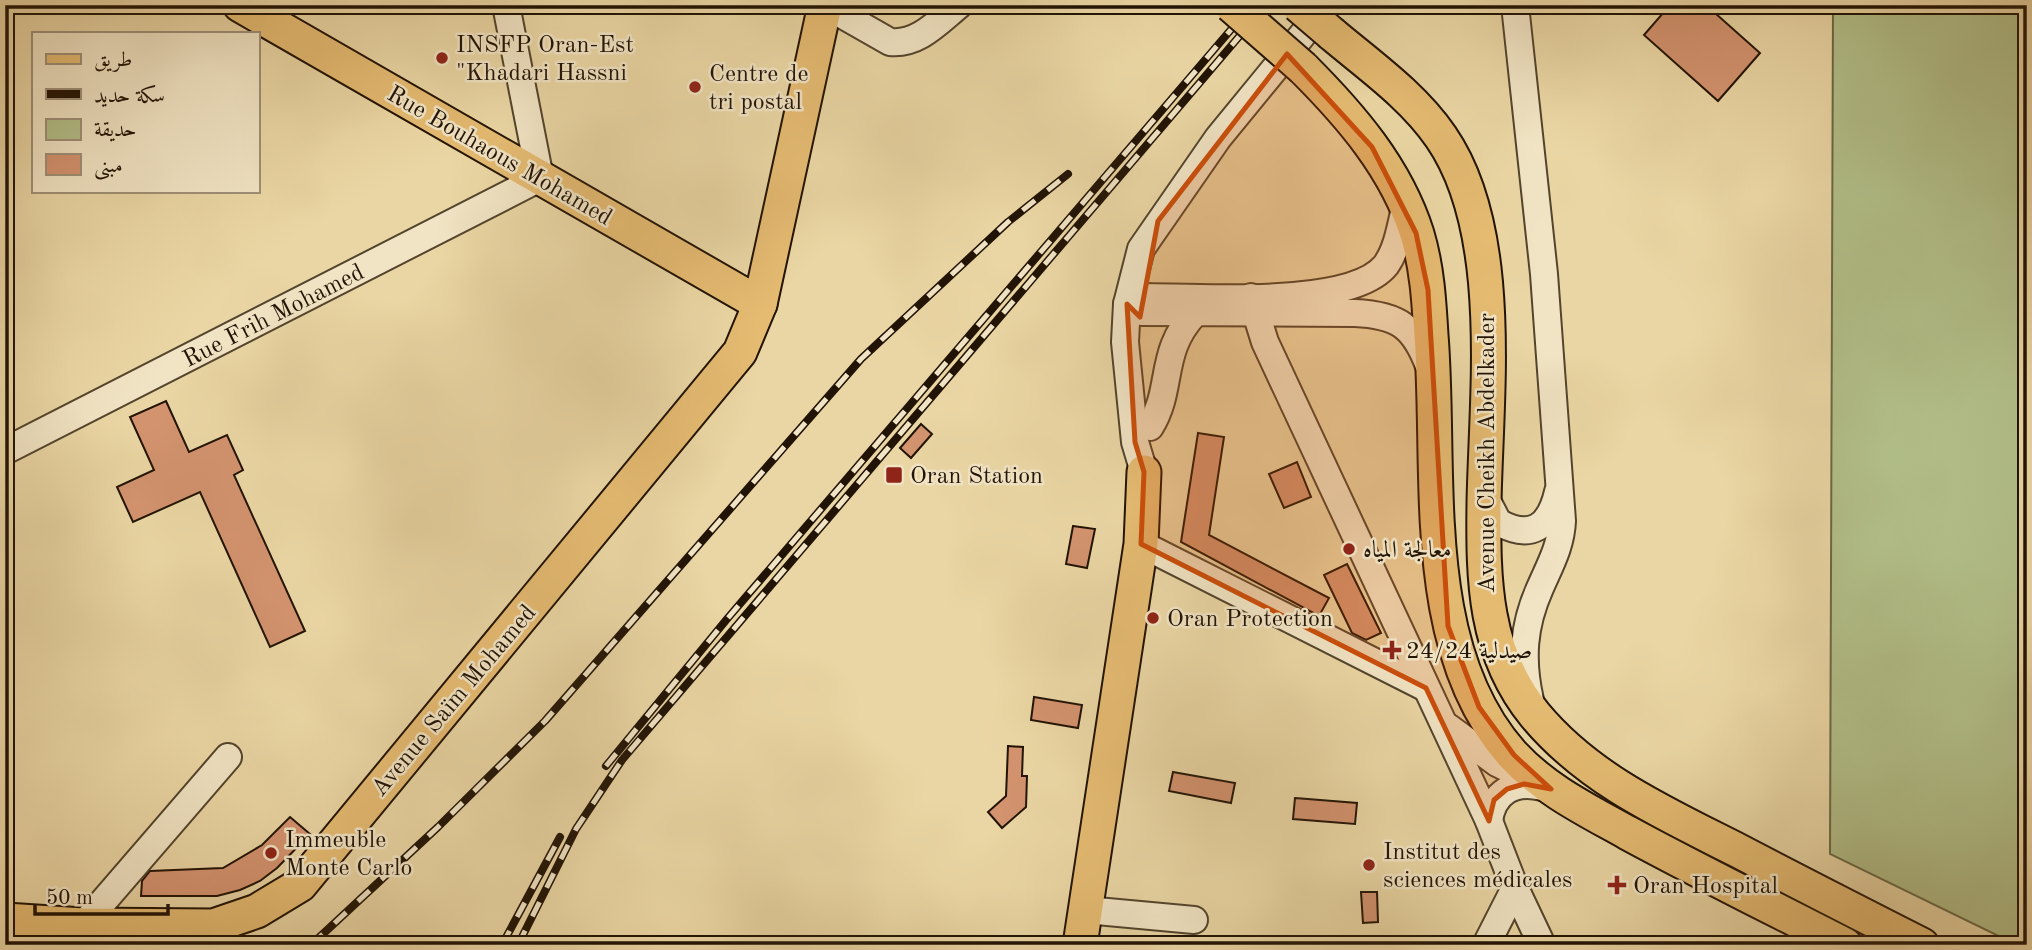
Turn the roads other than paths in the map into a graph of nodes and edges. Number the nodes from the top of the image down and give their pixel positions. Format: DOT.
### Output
graph roads {
  1 [pos="240,5"];
  2 [pos="506,5"];
  3 [pos="825,5"];
  4 [pos="959,5"];
  5 [pos="1231,5"];
  6 [pos="1298,5"];
  7 [pos="1515,5"];
  8 [pos="1330,20"];
  9 [pos="540,178"];
  10 [pos="1405,204"];
  11 [pos="760,304"];
  12 [pos="1137,304"];
  13 [pos="1245,307"];
  14 [pos="1195,313"];
  15 [pos="1436,392"];
  16 [pos="1150,427"];
  17 [pos="5,451"];
  18 [pos="1144,472"];
  19 [pos="1559,490"];
  20 [pos="1484,495"];
  21 [pos="1141,544"];
  22 [pos="1426,688"];
  23 [pos="1533,712"];
  24 [pos="1444,724"];
  25 [pos="228,757"];
  26 [pos="1551,789"];
  27 [pos="1489,821"];
  28 [pos="1515,888"];
  29 [pos="1086,910"];
  30 [pos="5,920"];
  31 [pos="1194,920"];
  32 [pos="83,925"];
  33 [pos="1537,935"];
  34 [pos="1488,943"];
  35 [pos="1080,945"];
  36 [pos="1845,945"];
  37 [pos="1922,945"];
  1 -- 9 [label="main road, Rue Bouhaous Mohamed"];
  2 -- 9 [label="street"];
  3 -- 4 [label="street"];
  3 -- 11 [label="main road, Avenue Saïm Mohamed"];
  5 -- 10 [label="main road, Avenue Cheikh Abdelkader, bridge"];
  6 -- 8 [label="main road, Avenue Cheikh Abdelkader, bridge"];
  7 -- 19 [label="street"];
  8 -- 12 [label="street"];
  8 -- 20 [label="main road, Avenue Cheikh Abdelkader"];
  9 -- 11 [label="main road, Rue Bouhaous Mohamed"];
  9 -- 17 [label="street, Rue Frih Mohamed"];
  10 -- 13 [label="street"];
  10 -- 15 [label="main road, Avenue Cheikh Abdelkader"];
  11 -- 32 [label="main road, Avenue Saïm Mohamed"];
  12 -- 13 [label="street"];
  12 -- 14 [label="street"];
  12 -- 16 [label="street"];
  12 -- 18 [label="street"];
  13 -- 14 [label="street"];
  13 -- 15 [label="street"];
  13 -- 22 [label="street"];
  14 -- 16 [label="street"];
  15 -- 26 [label="main road, Avenue Cheikh Abdelkader"];
  16 -- 18 [label="street"];
  18 -- 21 [label="main road"];
  19 -- 20 [label="street"];
  19 -- 23 [label="street"];
  20 -- 23 [label="main road, Avenue Cheikh Abdelkader"];
  21 -- 22 [label="street"];
  21 -- 29 [label="main road"];
  22 -- 24 [label="street"];
  23 -- 37 [label="main road, Avenue Cheikh Abdelkader"];
  24 -- 26 [label="street"];
  24 -- 27 [label="street"];
  25 -- 32 [label="street"];
  26 -- 27 [label="street"];
  26 -- 36 [label="main road, Avenue Cheikh Abdelkader"];
  27 -- 28 [label="street"];
  28 -- 33 [label="street"];
  28 -- 34 [label="street"];
  29 -- 31 [label="street"];
  29 -- 35 [label="main road"];
  30 -- 32 [label="main road, Avenue Saïm Mohamed"];
  33 -- 34 [label="street"];
}
